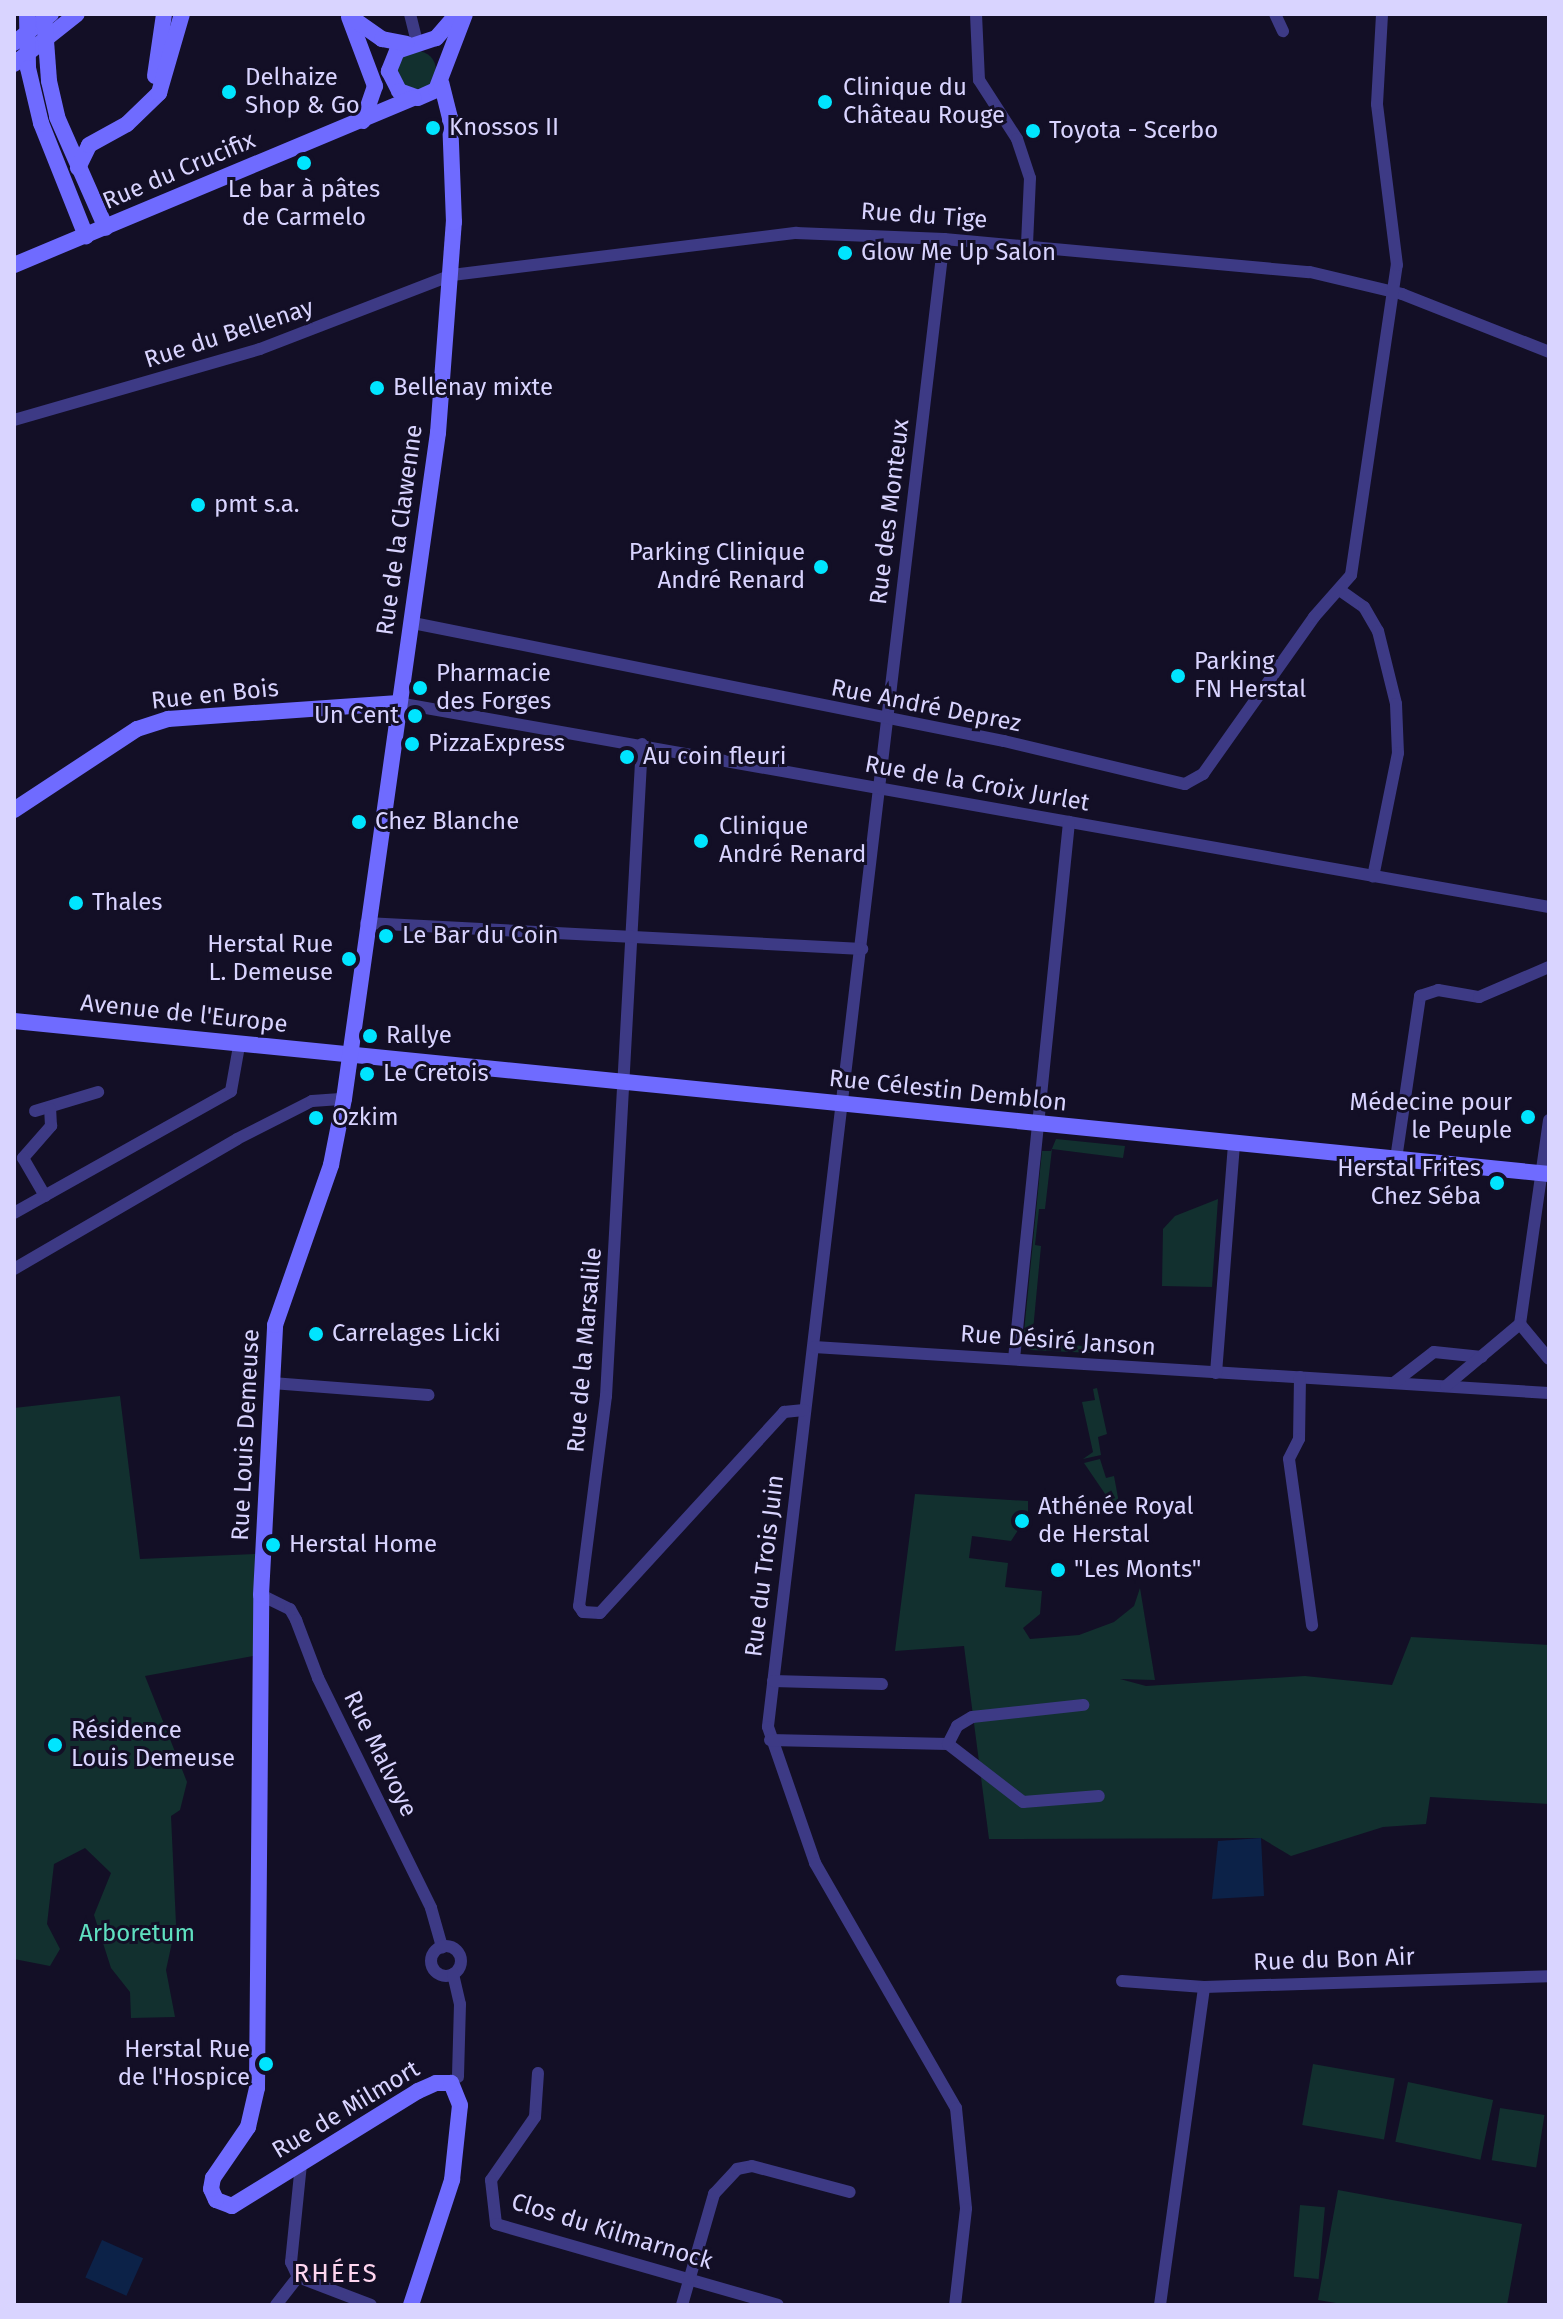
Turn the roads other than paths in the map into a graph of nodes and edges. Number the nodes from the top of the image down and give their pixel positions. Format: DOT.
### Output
graph roads {
  1 [pos="27,14"];
  2 [pos="44,14"];
  3 [pos="51,14"];
  4 [pos="77,14"];
  5 [pos="164,14"];
  6 [pos="182,14"];
  7 [pos="410,14"];
  8 [pos="457,14"];
  9 [pos="465,14"];
  10 [pos="976,14"];
  11 [pos="1275,14"];
  12 [pos="1382,14"];
  13 [pos="347,16"];
  14 [pos="1283,31"];
  15 [pos="14,43"];
  16 [pos="416,43"];
  17 [pos="14,64"];
  18 [pos="444,64"];
  19 [pos="389,73"];
  20 [pos="441,83"];
  21 [pos="416,98"];
  22 [pos="138,114"];
  23 [pos="53,121"];
  24 [pos="363,121"];
  25 [pos="450,124"];
  26 [pos="95,140"];
  27 [pos="78,168"];
  28 [pos="106,228"];
  29 [pos="86,236"];
  30 [pos="944,239"];
  31 [pos="1027,245"];
  32 [pos="14,265"];
  33 [pos="452,275"];
  34 [pos="1393,291"];
  35 [pos="1549,352"];
  36 [pos="14,420"];
  37 [pos="1341,591"];
  38 [pos="413,623"];
  39 [pos="398,703"];
  40 [pos="889,720"];
  41 [pos="642,744"];
  42 [pos="881,790"];
  43 [pos="14,810"];
  44 [pos="1069,822"];
  45 [pos="1373,877"];
  46 [pos="1549,907"];
  47 [pos="366,923"];
  48 [pos="633,937"];
  49 [pos="862,949"];
  50 [pos="1549,967"];
  51 [pos="14,1021"];
  52 [pos="239,1046"];
  53 [pos="349,1054"];
  54 [pos="626,1084"];
  55 [pos="98,1092"];
  56 [pos="344,1099"];
  57 [pos="841,1105"];
  58 [pos="50,1109"];
  59 [pos="35,1111"];
  60 [pos="1549,1120"];
  61 [pos="1036,1124"];
  62 [pos="1234,1144"];
  63 [pos="18,1157"];
  64 [pos="1396,1159"];
  65 [pos="1545,1174"];
  66 [pos="45,1196"];
  67 [pos="14,1213"];
  68 [pos="1534,1228"];
  69 [pos="1549,1232"];
  70 [pos="14,1269"];
  71 [pos="1520,1324"];
  72 [pos="814,1347"];
  73 [pos="1482,1357"];
  74 [pos="1014,1359"];
  75 [pos="1549,1359"];
  76 [pos="1216,1373"];
  77 [pos="1300,1377"];
  78 [pos="1395,1382"];
  79 [pos="272,1383"];
  80 [pos="1446,1386"];
  81 [pos="1549,1393"];
  82 [pos="429,1395"];
  83 [pos="804,1410"];
  84 [pos="261,1595"];
  85 [pos="1312,1625"];
  86 [pos="773,1681"];
  87 [pos="882,1684"];
  88 [pos="1083,1705"];
  89 [pos="770,1740"];
  90 [pos="948,1744"];
  91 [pos="1099,1796"];
  92 [pos="442,1947"];
  93 [pos="453,1974"];
  94 [pos="1549,1976"];
  95 [pos="1122,1981"];
  96 [pos="1204,1987"];
  97 [pos="538,2073"];
  98 [pos="458,2077"];
  99 [pos="257,2088"];
  100 [pos="301,2164"];
  101 [pos="850,2192"];
  102 [pos="298,2277"];
  103 [pos="690,2279"];
  104 [pos="276,2305"];
  105 [pos="371,2305"];
  106 [pos="411,2305"];
  107 [pos="682,2305"];
  108 [pos="778,2305"];
  109 [pos="955,2305"];
  110 [pos="1160,2305"];
  1 -- 23 [label="street, bridge"];
  2 -- 23 [label="street, bridge"];
  3 -- 15 [label="street"];
  4 -- 17 [label="street"];
  5 -- 22 [label="street"];
  6 -- 22 [label="street"];
  7 -- 16 [label="street"];
  8 -- 16 [label="street"];
  9 -- 18 [label="street"];
  10 -- 31 [label="street"];
  11 -- 14 [label="street"];
  12 -- 34 [label="street"];
  13 -- 16 [label="street"];
  13 -- 19 [label="street"];
  13 -- 24 [label="street"];
  16 -- 18 [label="street"];
  16 -- 19 [label="street"];
  18 -- 20 [label="street"];
  19 -- 21 [label="street"];
  19 -- 24 [label="street"];
  20 -- 21 [label="street"];
  20 -- 25 [label="street, Rue de la Clawenne"];
  21 -- 24 [label="street, Rue du Crucifix"];
  21 -- 25 [label="street"];
  22 -- 26 [label="street"];
  23 -- 26 [label="street"];
  23 -- 27 [label="street"];
  23 -- 29 [label="street"];
  24 -- 28 [label="street, Rue du Crucifix"];
  25 -- 33 [label="street, Rue de la Clawenne"];
  26 -- 27 [label="street"];
  27 -- 28 [label="street"];
  28 -- 29 [label="street, Rue du Crucifix"];
  29 -- 32 [label="street, Rue du Crucifix"];
  30 -- 31 [label="street, Rue du Tige"];
  30 -- 33 [label="street, Rue du Tige"];
  30 -- 40 [label="street, Rue des Monteux"];
  31 -- 34 [label="street, Rue du Tige"];
  33 -- 36 [label="street, Rue du Bellenay"];
  33 -- 38 [label="street, Rue de la Clawenne"];
  34 -- 35 [label="street, Rue du Tige"];
  34 -- 37 [label="street"];
  37 -- 40 [label="street, Rue André Deprez"];
  37 -- 45 [label="street"];
  38 -- 39 [label="street, Rue de la Clawenne"];
  38 -- 40 [label="street, Rue André Deprez"];
  39 -- 41 [label="street, Rue de la Croix Jurlet"];
  39 -- 43 [label="street, Rue en Bois"];
  39 -- 47 [label="street, Rue Louis Demeuse"];
  40 -- 42 [label="street, Rue des Monteux"];
  41 -- 42 [label="street, Rue de la Croix Jurlet"];
  41 -- 48 [label="street"];
  42 -- 44 [label="street, Rue de la Croix Jurlet"];
  42 -- 49 [label="street, Rue du Trois Juin"];
  44 -- 45 [label="street, Rue de la Croix Jurlet"];
  44 -- 61 [label="street"];
  45 -- 46 [label="street, Rue de la Croix Jurlet"];
  47 -- 48 [label="street"];
  47 -- 53 [label="street, Rue Louis Demeuse"];
  48 -- 49 [label="street"];
  48 -- 54 [label="street"];
  49 -- 57 [label="street, Rue du Trois Juin"];
  50 -- 64 [label="street"];
  51 -- 52 [label="street, Avenue de l'Europe"];
  52 -- 53 [label="street, Avenue de l'Europe"];
  52 -- 66 [label="street"];
  53 -- 54 [label="street, Rue Célestin Demblon"];
  53 -- 56 [label="street, Rue Louis Demeuse"];
  54 -- 57 [label="street, Rue Célestin Demblon"];
  54 -- 83 [label="street, Rue de la Marsalile"];
  55 -- 58 [label="street"];
  56 -- 70 [label="street"];
  56 -- 79 [label="street, Rue Louis Demeuse"];
  57 -- 61 [label="street, Rue Célestin Demblon"];
  57 -- 72 [label="street, Rue du Trois Juin"];
  58 -- 59 [label="street"];
  58 -- 63 [label="street"];
  60 -- 65 [label="street"];
  61 -- 62 [label="street, Rue Célestin Demblon"];
  61 -- 74 [label="street"];
  62 -- 64 [label="street, Rue Célestin Demblon"];
  62 -- 76 [label="street"];
  63 -- 66 [label="street"];
  64 -- 65 [label="street, Rue Célestin Demblon"];
  65 -- 68 [label="street"];
  66 -- 67 [label="street"];
  68 -- 69 [label="street"];
  68 -- 71 [label="street"];
  71 -- 73 [label="street"];
  71 -- 75 [label="street"];
  72 -- 74 [label="street, Rue Désiré Janson"];
  72 -- 83 [label="street, Rue du Trois Juin"];
  73 -- 78 [label="street"];
  73 -- 80 [label="street"];
  74 -- 76 [label="street, Rue Désiré Janson"];
  76 -- 77 [label="street, Rue Désiré Janson"];
  77 -- 78 [label="street, Rue Désiré Janson"];
  77 -- 85 [label="street"];
  78 -- 80 [label="street, Rue Désiré Janson"];
  79 -- 82 [label="street"];
  79 -- 84 [label="street, Rue Louis Demeuse"];
  80 -- 81 [label="street, Rue Désiré Janson"];
  83 -- 86 [label="street, Rue du Trois Juin"];
  84 -- 92 [label="street, Rue Malvoye"];
  84 -- 99 [label="street, Rue Louis Demeuse"];
  86 -- 87 [label="street"];
  86 -- 89 [label="street, Rue du Trois Juin"];
  88 -- 90 [label="street"];
  89 -- 90 [label="street"];
  89 -- 109 [label="street, Rue du Trois Juin"];
  90 -- 91 [label="street"];
  92 -- 93 [label="street, Rue Malvoye"];
  92 -- 93 [label="street, Rue Malvoye"];
  93 -- 98 [label="street, Rue Malvoye"];
  94 -- 96 [label="street, Rue du Bon Air"];
  95 -- 96 [label="street, Rue du Bon Air"];
  96 -- 110 [label="street"];
  97 -- 103 [label="street, Clos du Kilmarnock"];
  99 -- 100 [label="street, Rue de Milmort"];
  100 -- 102 [label="street"];
  100 -- 106 [label="street, Rue de Milmort"];
  101 -- 103 [label="street"];
  102 -- 104 [label="street"];
  102 -- 105 [label="street"];
  103 -- 107 [label="street"];
  103 -- 108 [label="street, Clos du Kilmarnock"];
}
